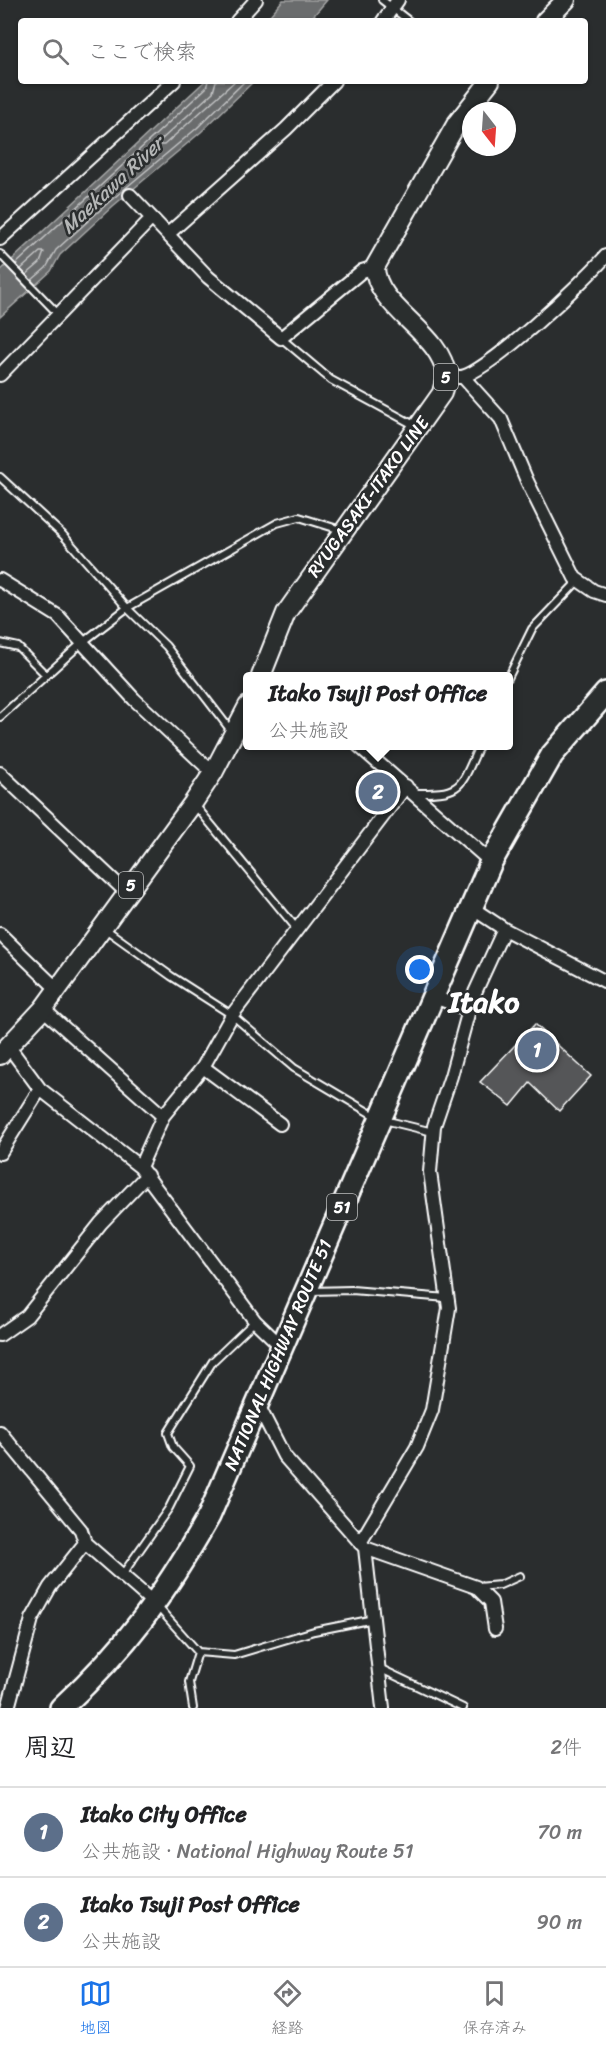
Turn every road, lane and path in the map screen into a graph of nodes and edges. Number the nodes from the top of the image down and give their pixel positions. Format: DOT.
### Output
graph roads {
  1 [pos="256,0"];
  2 [pos="566,0"];
  3 [pos="391,3"];
  4 [pos="240,18"];
  5 [pos="384,18"];
  6 [pos="406,18"];
  7 [pos="548,18"];
  8 [pos="171,84"];
  9 [pos="331,84"];
  10 [pos="486,84"];
  11 [pos="130,195"];
  12 [pos="152,218"];
  13 [pos="168,234"];
  14 [pos="0,238"];
  15 [pos="1,255"];
  16 [pos="606,256"];
  17 [pos="375,267"];
  18 [pos="58,314"];
  19 [pos="281,338"];
  20 [pos="0,375"];
  21 [pos="455,377"];
  22 [pos="419,428"];
  23 [pos="0,477"];
  24 [pos="344,531"];
  25 [pos="0,580"];
  26 [pos="578,581"];
  27 [pos="606,594"];
  28 [pos="127,608"];
  29 [pos="83,642"];
  30 [pos="0,643"];
  31 [pos="267,672"];
  32 [pos="511,672"];
  33 [pos="46,675"];
  34 [pos="606,693"];
  35 [pos="243,716"];
  36 [pos="0,717"];
  37 [pos="234,735"];
  38 [pos="364,750"];
  39 [pos="477,750"];
  40 [pos="0,773"];
  41 [pos="213,773"];
  42 [pos="409,790"];
  43 [pos="193,803"];
  44 [pos="491,862"];
  45 [pos="126,892"];
  46 [pos="472,908"];
  47 [pos="101,926"];
  48 [pos="504,929"];
  49 [pos="297,930"];
  50 [pos="0,934"];
  51 [pos="606,982"];
  52 [pos="57,989"];
  53 [pos="434,997"];
  54 [pos="43,1009"];
  55 [pos="469,1010"];
  56 [pos="232,1015"];
  57 [pos="5,1051"];
  58 [pos="203,1067"];
  59 [pos="40,1089"];
  60 [pos="163,1116"];
  61 [pos="380,1119"];
  62 [pos="280,1124"];
  63 [pos="433,1132"];
  64 [pos="0,1153"];
  65 [pos="143,1171"];
  66 [pos="306,1291"];
  67 [pos="448,1299"];
  68 [pos="255,1321"];
  69 [pos="0,1335"];
  70 [pos="282,1347"];
  71 [pos="258,1406"];
  72 [pos="0,1432"];
  73 [pos="85,1543"];
  74 [pos="363,1545"];
  75 [pos="122,1576"];
  76 [pos="520,1576"];
  77 [pos="476,1587"];
  78 [pos="156,1605"];
  79 [pos="374,1619"];
  80 [pos="495,1629"];
  81 [pos="198,1652"];
  82 [pos="379,1668"];
  83 [pos="8,1708"];
  84 [pos="61,1708"];
  85 [pos="193,1708"];
  86 [pos="383,1708"];
  87 [pos="463,1708"];
  1 -- 4 [label="street"];
  2 -- 7 [label="main road"];
  3 -- 5 [label="street"];
  3 -- 6 [label="lane"];
  8 -- 14 [label="street"];
  9 -- 13 [label="street"];
  10 -- 17 [label="main road"];
  11 -- 12 [label="street"];
  12 -- 13 [label="street"];
  12 -- 18 [label="street"];
  13 -- 19 [label="street"];
  15 -- 18 [label="lane"];
  16 -- 21 [label="street"];
  17 -- 19 [label="street"];
  17 -- 21 [label="main road, 5"];
  18 -- 20 [label="street"];
  19 -- 22 [label="lane"];
  21 -- 22 [label="main road, RYUGASAKI-ITAKO LINE / 5"];
  21 -- 26 [label="street"];
  22 -- 24 [label="main road, RYUGASAKI-ITAKO LINE / 5"];
  23 -- 28 [label="lane"];
  24 -- 28 [label="lane"];
  24 -- 31 [label="main road, RYUGASAKI-ITAKO LINE / 5"];
  25 -- 29 [label="street"];
  26 -- 27 [label="street"];
  26 -- 32 [label="lane"];
  28 -- 29 [label="lane"];
  28 -- 37 [label="lane"];
  29 -- 33 [label="lane"];
  29 -- 41 [label="street"];
  30 -- 33 [label="lane"];
  33 -- 36 [label="lane"];
  34 -- 44 [label="highway, NATIONAL HIGHWAY ROUTE 51 / 51"];
  35 -- 37 [label="main road, 5"];
  37 -- 41 [label="main road, 5"];
  38 -- 42 [label="street"];
  39 -- 42 [label="lane"];
  40 -- 45 [label="street"];
  41 -- 43 [label="main road, 5"];
  42 -- 44 [label="street"];
  42 -- 49 [label="street"];
  43 -- 45 [label="main road, 5"];
  43 -- 49 [label="lane"];
  44 -- 46 [label="highway, NATIONAL HIGHWAY ROUTE 51 / 51"];
  45 -- 47 [label="main road, 5"];
  46 -- 48 [label="street"];
  46 -- 53 [label="highway, NATIONAL HIGHWAY ROUTE 51 / 51"];
  47 -- 52 [label="main road, 5"];
  47 -- 56 [label="lane"];
  48 -- 51 [label="street"];
  48 -- 55 [label="street"];
  49 -- 56 [label="street"];
  50 -- 52 [label="street"];
  52 -- 54 [label="main road, 5"];
  53 -- 55 [label="street"];
  53 -- 61 [label="highway, NATIONAL HIGHWAY ROUTE 51 / 51"];
  54 -- 57 [label="main road, 5"];
  54 -- 60 [label="street"];
  55 -- 63 [label="street"];
  56 -- 58 [label="street"];
  56 -- 61 [label="lane"];
  57 -- 59 [label="street"];
  58 -- 60 [label="street"];
  58 -- 62 [label="street"];
  59 -- 64 [label="street"];
  59 -- 65 [label="street"];
  60 -- 65 [label="street"];
  61 -- 63 [label="lane"];
  61 -- 66 [label="highway, NATIONAL HIGHWAY ROUTE 51 / 51"];
  63 -- 67 [label="street"];
  65 -- 68 [label="street"];
  65 -- 69 [label="street"];
  66 -- 67 [label="lane"];
  66 -- 70 [label="highway, NATIONAL HIGHWAY ROUTE 51 / 51"];
  67 -- 74 [label="street"];
  68 -- 70 [label="street"];
  68 -- 75 [label="lane"];
  70 -- 71 [label="highway, NATIONAL HIGHWAY ROUTE 51 / 51"];
  71 -- 74 [label="street"];
  71 -- 78 [label="highway, NATIONAL HIGHWAY ROUTE 51 / 51"];
  72 -- 73 [label="street"];
  73 -- 75 [label="street"];
  73 -- 83 [label="street"];
  74 -- 77 [label="street"];
  74 -- 79 [label="street"];
  75 -- 78 [label="street"];
  76 -- 77 [label="lane"];
  77 -- 80 [label="street"];
  78 -- 81 [label="lane"];
  78 -- 84 [label="highway, NATIONAL HIGHWAY ROUTE 51 / 51"];
  79 -- 81 [label="lane"];
  79 -- 82 [label="street"];
  81 -- 85 [label="lane"];
  82 -- 86 [label="street"];
  82 -- 87 [label="lane"];
}
